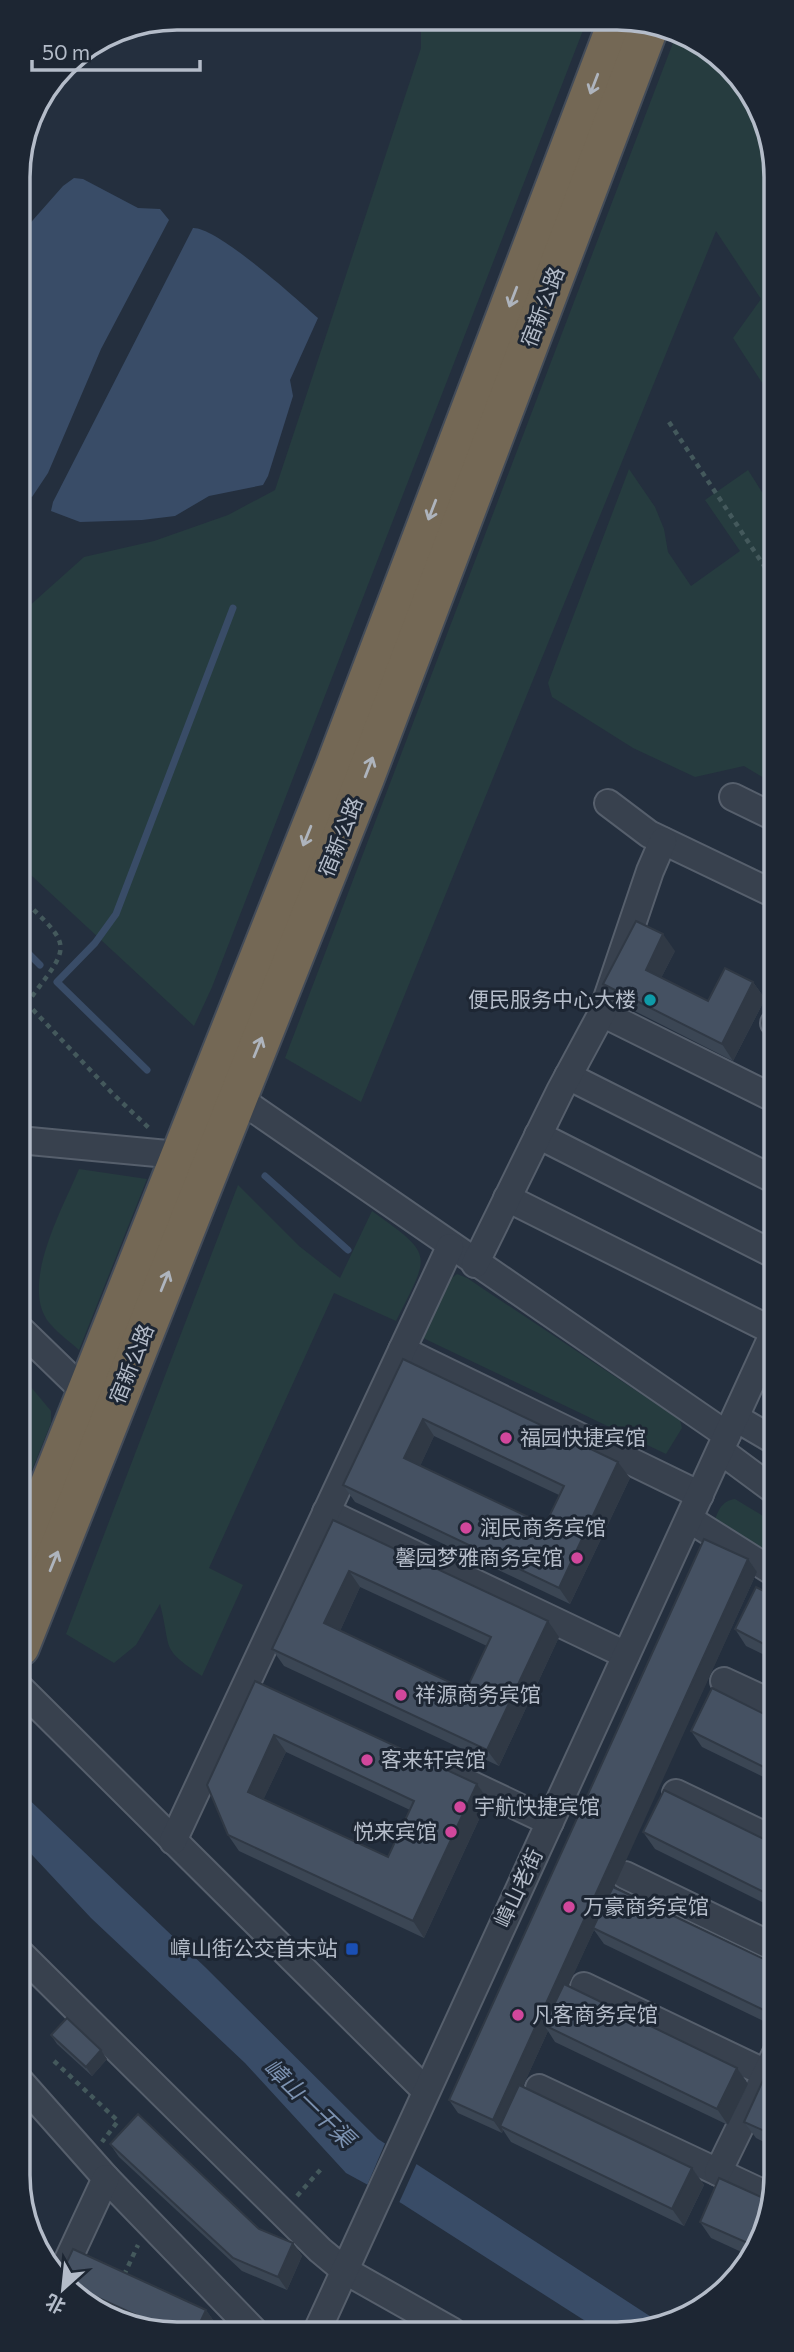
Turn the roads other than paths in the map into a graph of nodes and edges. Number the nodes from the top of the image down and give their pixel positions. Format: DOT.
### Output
graph roads {
  1 [pos="614,30"];
  2 [pos="647,33"];
  3 [pos="733,797"];
  4 [pos="608,803"];
  5 [pos="764,812"];
  6 [pos="663,841"];
  7 [pos="764,889"];
  8 [pos="603,1013"];
  9 [pos="568,1076"];
  10 [pos="764,1094"];
  11 [pos="238,1098"];
  12 [pos="538,1135"];
  13 [pos="30,1141"];
  14 [pos="178,1155"];
  15 [pos="764,1174"];
  16 [pos="507,1198"];
  17 [pos="450,1247"];
  18 [pos="764,1249"];
  19 [pos="475,1264"];
  20 [pos="764,1326"];
  21 [pos="30,1339"];
  22 [pos="402,1350"];
  23 [pos="764,1355"];
  24 [pos="85,1392"];
  25 [pos="728,1435"];
  26 [pos="764,1440"];
  27 [pos="764,1477"];
  28 [pos="700,1495"];
  29 [pos="326,1512"];
  30 [pos="689,1519"];
  31 [pos="30,1533"];
  32 [pos="764,1566"];
  33 [pos="30,1622"];
  34 [pos="626,1655"];
  35 [pos="249,1679"];
  36 [pos="724,1681"];
  37 [pos="274,1691"];
  38 [pos="30,1698"];
  39 [pos="764,1699"];
  40 [pos="424,1762"];
  41 [pos="677,1793"];
  42 [pos="553,1835"];
  43 [pos="764,1835"];
  44 [pos="173,1841"];
  45 [pos="625,1875"];
  46 [pos="764,1942"];
  47 [pos="30,1963"];
  48 [pos="584,1986"];
  49 [pos="764,2064"];
  50 [pos="764,2085"];
  51 [pos="539,2088"];
  52 [pos="30,2092"];
  53 [pos="421,2102"];
  54 [pos="718,2172"];
  55 [pos="106,2178"];
  56 [pos="763,2193"];
  57 [pos="71,2254"];
  58 [pos="348,2262"];
  59 [pos="244,2322"];
  60 [pos="321,2322"];
  61 [pos="438,2322"];
  1 -- 14 [label="highway, 宿新公路, one-way"];
  11 -- 2 [label="highway, 宿新公路, one-way"];
  3 -- 5 [label="street"];
  4 -- 6 [label="street"];
  6 -- 7 [label="street"];
  6 -- 8 [label="street"];
  8 -- 9 [label="street"];
  8 -- 10 [label="street"];
  9 -- 12 [label="street"];
  9 -- 15 [label="street"];
  11 -- 17 [label="street"];
  33 -- 11 [label="highway, 宿新公路, one-way"];
  12 -- 16 [label="street"];
  12 -- 18 [label="street"];
  13 -- 14 [label="street"];
  14 -- 24 [label="highway, 宿新公路"];
  16 -- 19 [label="street"];
  16 -- 20 [label="street"];
  17 -- 19 [label="street"];
  17 -- 22 [label="street"];
  19 -- 25 [label="street"];
  21 -- 24 [label="street"];
  22 -- 28 [label="street"];
  22 -- 29 [label="street"];
  23 -- 25 [label="street, 嶂山老街"];
  24 -- 31 [label="highway, 宿新公路"];
  25 -- 26 [label="street"];
  25 -- 27 [label="street"];
  25 -- 28 [label="street, 嶂山老街"];
  28 -- 30 [label="street, 嶂山老街"];
  29 -- 34 [label="street"];
  29 -- 35 [label="street"];
  30 -- 32 [label="street"];
  30 -- 34 [label="street, 嶂山老街"];
  34 -- 42 [label="street, 嶂山老街"];
  35 -- 37 [label="street"];
  35 -- 44 [label="street"];
  36 -- 39 [label="street"];
  38 -- 44 [label="street"];
  40 -- 42 [label="street"];
  41 -- 43 [label="street"];
  42 -- 53 [label="street, 嶂山老街"];
  44 -- 53 [label="street"];
  45 -- 46 [label="street"];
  47 -- 58 [label="street"];
  48 -- 49 [label="street"];
  50 -- 54 [label="street"];
  51 -- 54 [label="street"];
  52 -- 55 [label="street"];
  53 -- 58 [label="street, 嶂山老街"];
  54 -- 56 [label="street"];
  55 -- 57 [label="street"];
  55 -- 59 [label="street"];
  58 -- 60 [label="street, 嶂山老街"];
  58 -- 61 [label="street"];
}
